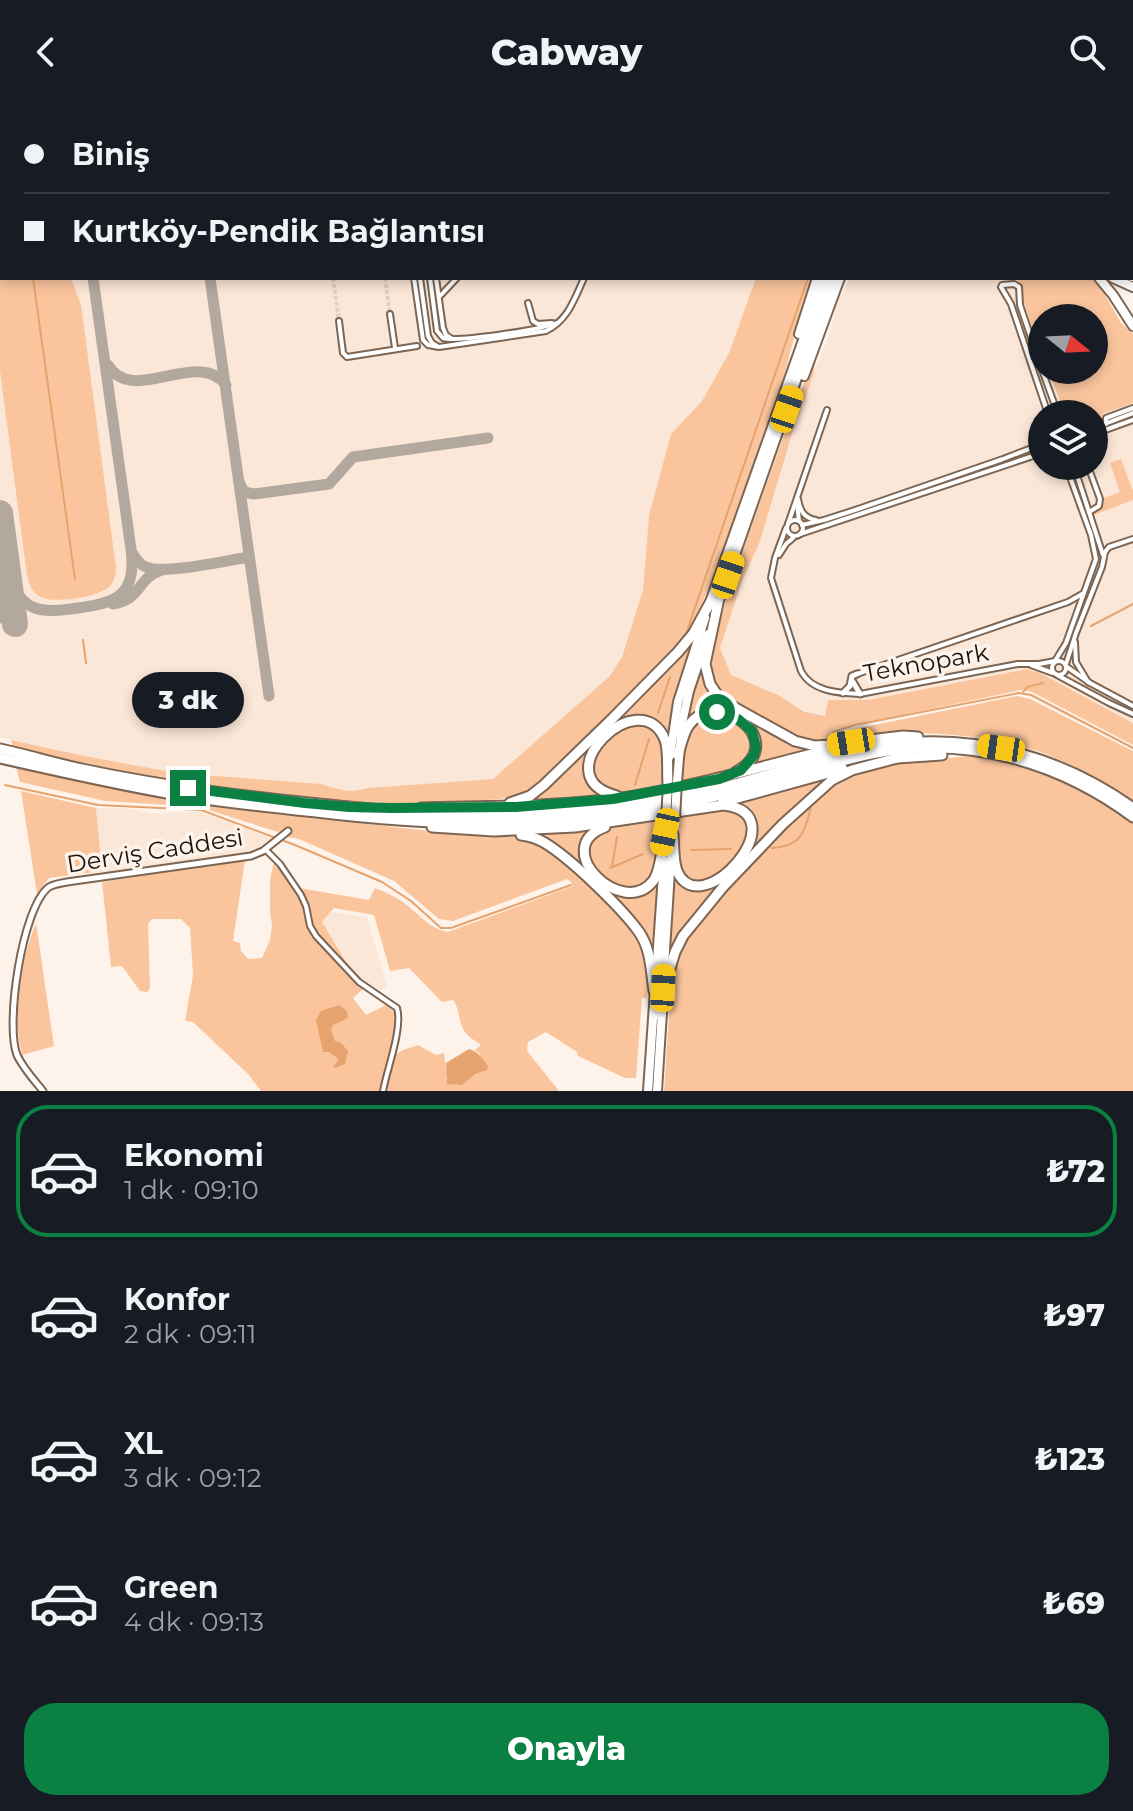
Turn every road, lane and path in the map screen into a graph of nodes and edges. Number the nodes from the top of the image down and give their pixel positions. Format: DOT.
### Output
graph roads {
  1 [pos="417,280"];
  2 [pos="417,280"];
  3 [pos="430,280"];
  4 [pos="436,280"];
  5 [pos="455,280"];
  6 [pos="583,280"];
  7 [pos="816,280"];
  8 [pos="824,280"];
  9 [pos="831,280"];
  10 [pos="839,280"];
  11 [pos="1101,280"];
  12 [pos="439,299"];
  13 [pos="528,303"];
  14 [pos="390,314"];
  15 [pos="567,314"];
  16 [pos="420,320"];
  17 [pos="339,321"];
  18 [pos="426,323"];
  19 [pos="1133,326"];
  20 [pos="1028,329"];
  21 [pos="453,342"];
  22 [pos="417,346"];
  23 [pos="439,347"];
  24 [pos="395,348"];
  25 [pos="1028,355"];
  26 [pos="783,409"];
  27 [pos="827,410"];
  28 [pos="1133,411"];
  29 [pos="1133,420"];
  30 [pos="1108,423"];
  31 [pos="1108,427"];
  32 [pos="1028,449"];
  33 [pos="1028,457"];
  34 [pos="1072,480"];
  35 [pos="1078,480"];
  36 [pos="1093,480"];
  37 [pos="799,492"];
  38 [pos="1086,513"];
  39 [pos="824,520"];
  40 [pos="800,523"];
  41 [pos="787,526"];
  42 [pos="798,535"];
  43 [pos="1133,538"];
  44 [pos="1099,539"];
  45 [pos="1103,555"];
  46 [pos="1096,556"];
  47 [pos="772,568"];
  48 [pos="1084,593"];
  49 [pos="714,602"];
  50 [pos="1068,602"];
  51 [pos="1078,609"];
  52 [pos="1076,633"];
  53 [pos="1055,661"];
  54 [pos="1029,665"];
  55 [pos="1066,666"];
  56 [pos="857,674"];
  57 [pos="1056,674"];
  58 [pos="1090,683"];
  59 [pos="843,693"];
  60 [pos="860,694"];
  61 [pos="1133,706"];
  62 [pos="1133,714"];
  63 [pos="867,741"];
  64 [pos="953,742"];
  65 [pos="0,749"];
  66 [pos="973,751"];
  67 [pos="678,755"];
  68 [pos="901,757"];
  69 [pos="0,758"];
  70 [pos="719,779"];
  71 [pos="673,783"];
  72 [pos="632,796"];
  73 [pos="349,807"];
  74 [pos="704,807"];
  75 [pos="477,808"];
  76 [pos="1133,808"];
  77 [pos="1133,817"];
  78 [pos="378,819"];
  79 [pos="619,822"];
  80 [pos="494,831"];
  81 [pos="286,833"];
  82 [pos="669,833"];
  83 [pos="265,849"];
  84 [pos="654,991"];
  85 [pos="661,1016"];
  86 [pos="43,1091"];
  87 [pos="383,1091"];
  88 [pos="648,1091"];
  89 [pos="657,1091"];
  1 -- 16 [label="street"];
  2 -- 18 [label="street"];
  3 -- 21 [label="street"];
  4 -- 12 [label="street"];
  5 -- 12 [label="street"];
  6 -- 15 [label="street"];
  7 -- 26 [label="highway"];
  8 -- 26 [label="highway"];
  9 -- 26 [label="highway"];
  10 -- 26 [label="highway"];
  11 -- 19 [label="highway"];
  12 -- 21 [label="street"];
  13 -- 15 [label="street"];
  14 -- 24 [label="street"];
  15 -- 21 [label="street"];
  16 -- 18 [label="street"];
  16 -- 23 [label="street"];
  17 -- 24 [label="street"];
  18 -- 23 [label="street"];
  20 -- 25 [label="street"];
  21 -- 23 [label="street"];
  22 -- 24 [label="street"];
  26 -- 49 [label="highway"];
  27 -- 37 [label="street, Teknopark"];
  28 -- 30 [label="street"];
  29 -- 31 [label="street"];
  32 -- 39 [label="street"];
  33 -- 42 [label="street"];
  34 -- 38 [label="street"];
  35 -- 38 [label="street"];
  36 -- 38 [label="street"];
  37 -- 39 [label="street"];
  37 -- 40 [label="street, Teknopark"];
  37 -- 41 [label="street, Teknopark"];
  38 -- 44 [label="street"];
  38 -- 46 [label="street"];
  39 -- 40 [label="street"];
  40 -- 41 [label="street"];
  40 -- 42 [label="street"];
  41 -- 42 [label="street"];
  41 -- 47 [label="street, Teknopark"];
  42 -- 47 [label="street"];
  43 -- 44 [label="street"];
  43 -- 45 [label="street"];
  44 -- 45 [label="street"];
  45 -- 46 [label="street"];
  45 -- 52 [label="street"];
  46 -- 48 [label="street"];
  47 -- 59 [label="street, Teknopark"];
  48 -- 50 [label="street"];
  48 -- 51 [label="street"];
  49 -- 63 [label="highway"];
  49 -- 67 [label="highway"];
  49 -- 71 [label="highway"];
  49 -- 75 [label="highway"];
  50 -- 51 [label="street"];
  50 -- 56 [label="street"];
  51 -- 53 [label="street"];
  52 -- 55 [label="street"];
  52 -- 58 [label="street"];
  53 -- 54 [label="street, Teknopark"];
  53 -- 55 [label="street, Teknopark"];
  53 -- 57 [label="street"];
  54 -- 57 [label="street, Teknopark"];
  54 -- 60 [label="street, Teknopark"];
  55 -- 57 [label="street"];
  55 -- 58 [label="street, Teknopark"];
  56 -- 59 [label="street"];
  56 -- 60 [label="street"];
  57 -- 62 [label="street, Teknopark"];
  58 -- 61 [label="street, Teknopark"];
  59 -- 60 [label="street, Teknopark"];
  63 -- 64 [label="highway"];
  63 -- 70 [label="highway"];
  64 -- 73 [label="highway"];
  64 -- 76 [label="highway"];
  65 -- 73 [label="highway"];
  66 -- 68 [label="highway"];
  66 -- 77 [label="highway"];
  66 -- 78 [label="highway"];
  67 -- 70 [label="highway"];
  67 -- 71 [label="highway"];
  68 -- 74 [label="highway"];
  68 -- 85 [label="highway"];
  69 -- 78 [label="highway"];
  70 -- 72 [label="highway"];
  71 -- 72 [label="highway"];
  71 -- 82 [label="highway, bridge"];
  72 -- 75 [label="highway"];
  73 -- 75 [label="highway"];
  74 -- 79 [label="highway"];
  74 -- 82 [label="highway"];
  78 -- 80 [label="highway"];
  79 -- 80 [label="highway"];
  79 -- 82 [label="highway"];
  80 -- 84 [label="highway"];
  81 -- 83 [label="street, Derviş Caddesi"];
  82 -- 84 [label="highway"];
  82 -- 85 [label="highway"];
  83 -- 86 [label="street, Derviş Caddesi"];
  83 -- 87 [label="street"];
  84 -- 88 [label="highway"];
  85 -- 89 [label="highway"];
}
